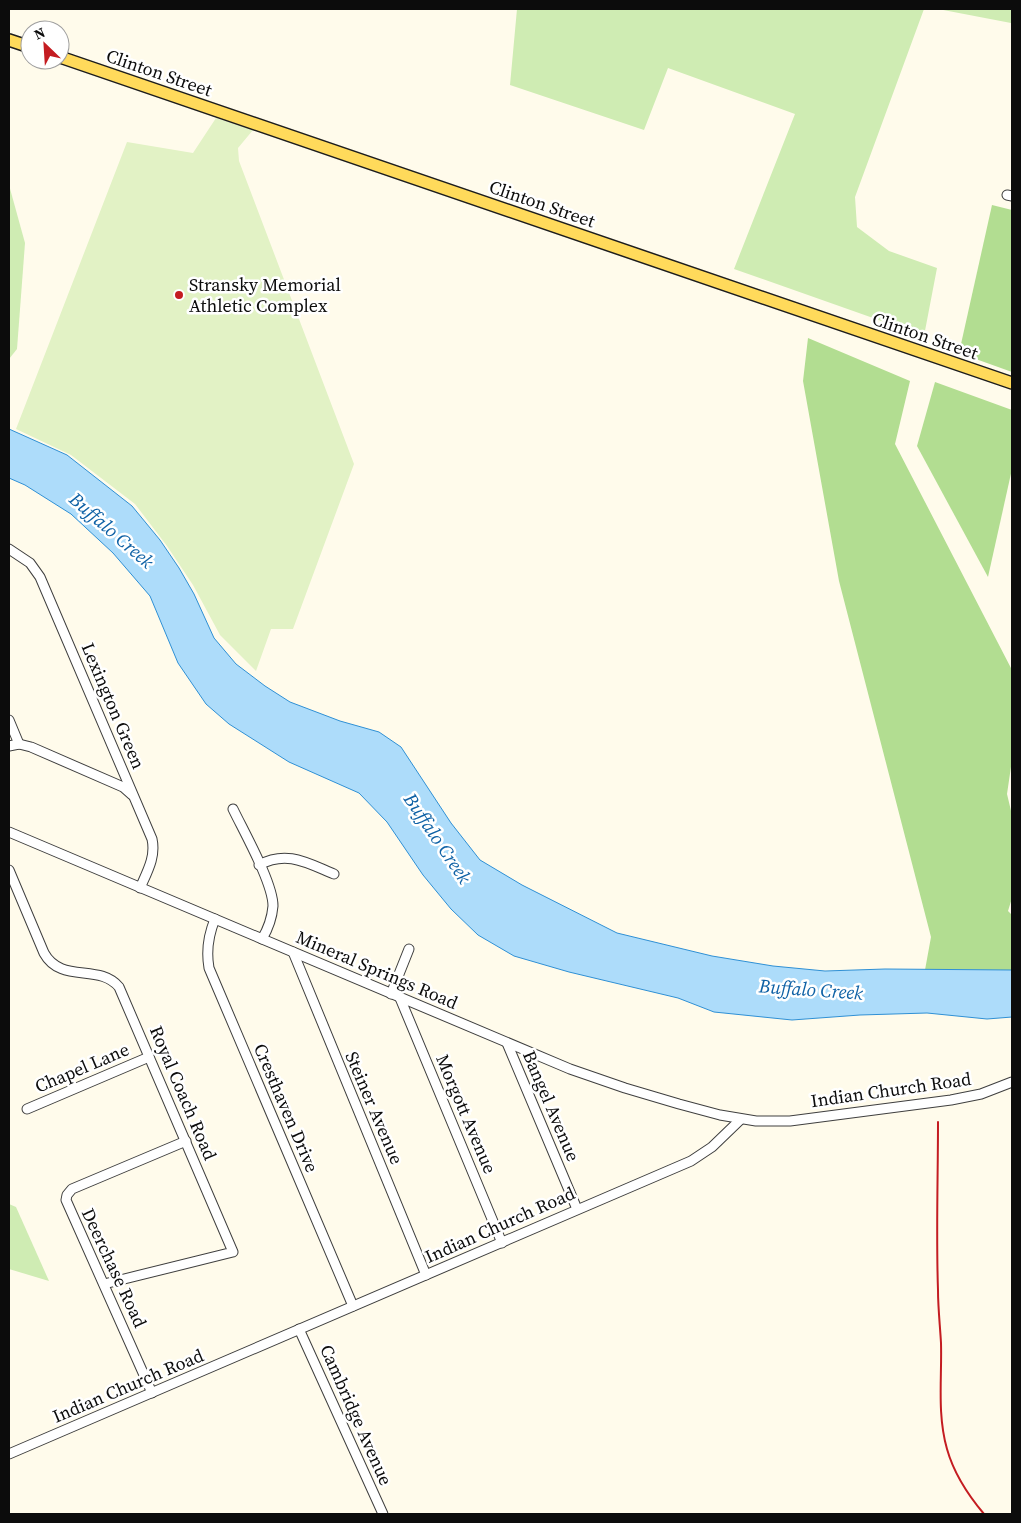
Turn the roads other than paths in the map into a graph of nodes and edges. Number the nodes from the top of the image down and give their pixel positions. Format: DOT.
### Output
graph roads {
  1 [pos="70,60"];
  2 [pos="1012,383"];
  3 [pos="9,549"];
  4 [pos="9,720"];
  5 [pos="19,744"];
  6 [pos="9,746"];
  7 [pos="135,798"];
  8 [pos="233,809"];
  9 [pos="9,832"];
  10 [pos="259,865"];
  11 [pos="9,870"];
  12 [pos="334,874"];
  13 [pos="140,888"];
  14 [pos="215,919"];
  15 [pos="262,939"];
  16 [pos="410,949"];
  17 [pos="293,952"];
  18 [pos="391,994"];
  19 [pos="400,998"];
  20 [pos="507,1043"];
  21 [pos="149,1056"];
  22 [pos="1012,1082"];
  23 [pos="27,1109"];
  24 [pos="740,1120"];
  25 [pos="186,1141"];
  26 [pos="577,1209"];
  27 [pos="502,1242"];
  28 [pos="426,1275"];
  29 [pos="104,1284"];
  30 [pos="353,1306"];
  31 [pos="300,1329"];
  32 [pos="152,1393"];
  33 [pos="9,1454"];
  34 [pos="382,1514"];
  1 -- 2 [label="main road, Clinton Street"];
  3 -- 7 [label="street, Lexington Green"];
  4 -- 5 [label="street"];
  5 -- 6 [label="street"];
  5 -- 7 [label="street"];
  7 -- 13 [label="street, Lexington Green"];
  8 -- 10 [label="street"];
  9 -- 13 [label="street, Mineral Springs Road"];
  10 -- 12 [label="street"];
  10 -- 15 [label="street"];
  11 -- 21 [label="street, Royal Coach Road"];
  13 -- 14 [label="street, Mineral Springs Road"];
  14 -- 15 [label="street, Mineral Springs Road"];
  14 -- 30 [label="street, Cresthaven Drive"];
  15 -- 17 [label="street, Mineral Springs Road"];
  16 -- 18 [label="street"];
  17 -- 18 [label="street, Mineral Springs Road"];
  17 -- 28 [label="street, Steiner Avenue"];
  18 -- 19 [label="street, Mineral Springs Road"];
  19 -- 20 [label="street, Mineral Springs Road"];
  19 -- 27 [label="street, Morgott Avenue"];
  20 -- 24 [label="street, Mineral Springs Road"];
  20 -- 26 [label="street, Bangel Avenue"];
  21 -- 23 [label="street, Chapel Lane"];
  21 -- 25 [label="street, Royal Coach Road"];
  22 -- 24 [label="street, Indian Church Road"];
  24 -- 26 [label="street, Indian Church Road"];
  25 -- 29 [label="street, Deerchase Road"];
  25 -- 29 [label="street, Royal Coach Road"];
  26 -- 27 [label="street, Indian Church Road"];
  27 -- 28 [label="street, Indian Church Road"];
  28 -- 30 [label="street, Indian Church Road"];
  29 -- 32 [label="street, Deerchase Road"];
  30 -- 31 [label="street, Indian Church Road"];
  31 -- 32 [label="street, Indian Church Road"];
  31 -- 34 [label="street, Cambridge Avenue"];
  32 -- 33 [label="street, Indian Church Road"];
}
